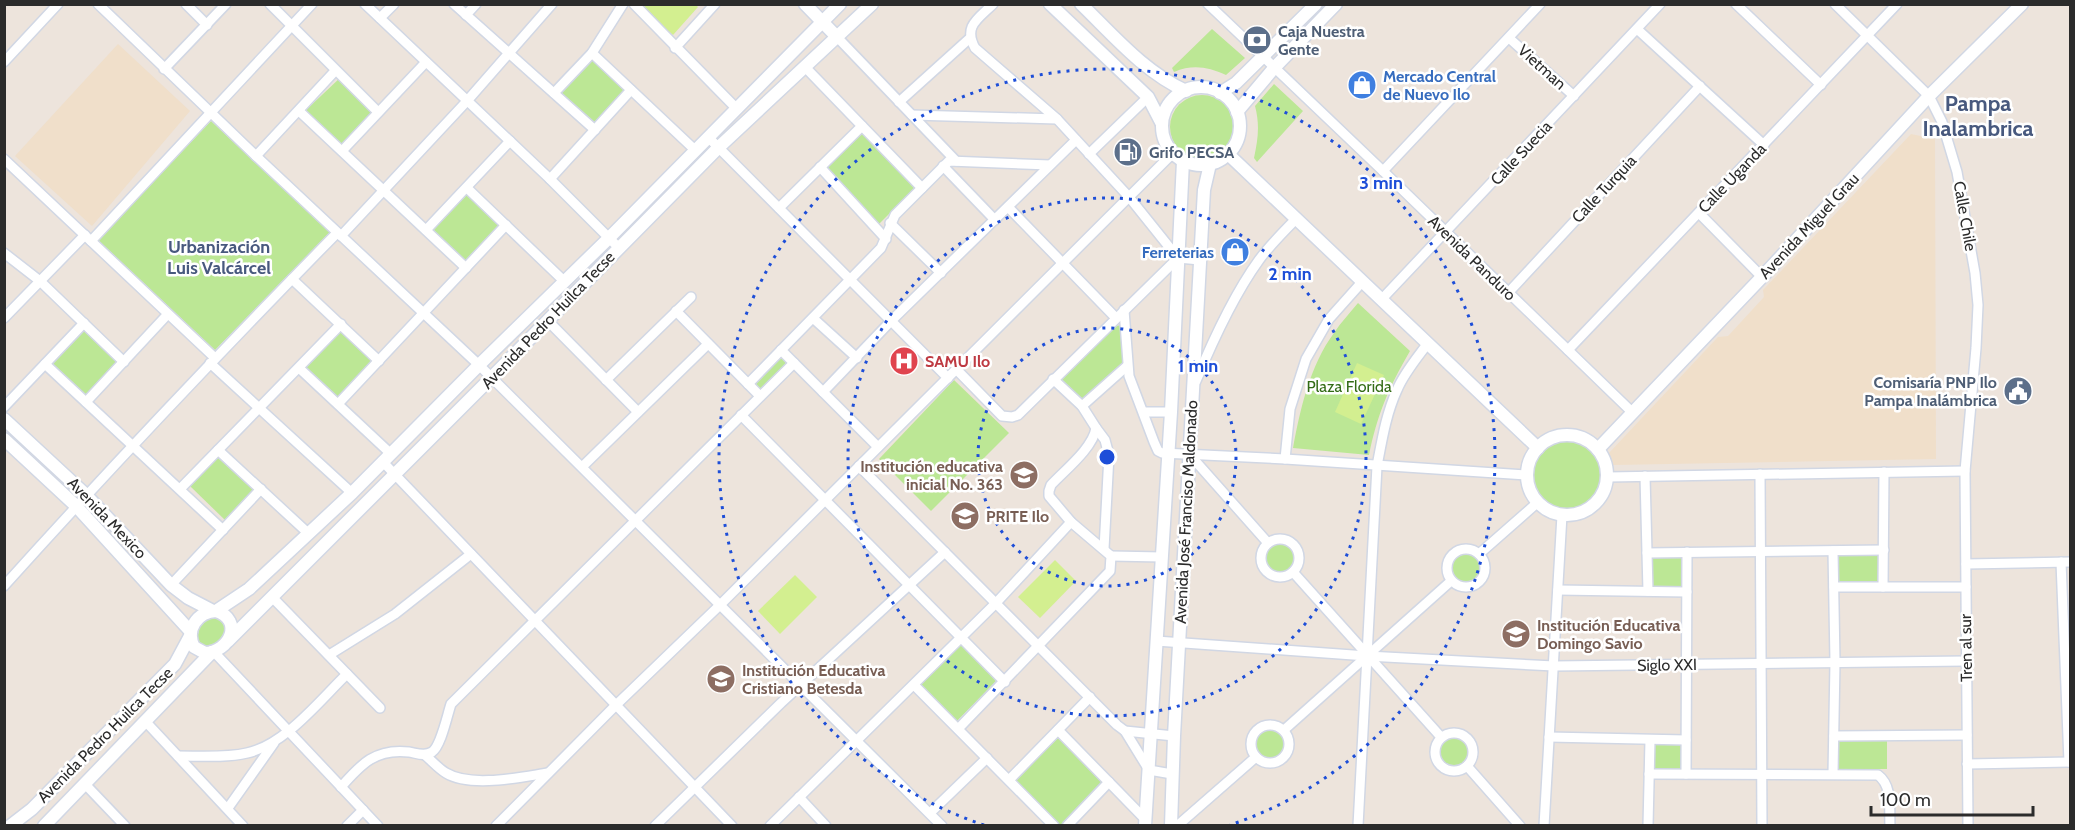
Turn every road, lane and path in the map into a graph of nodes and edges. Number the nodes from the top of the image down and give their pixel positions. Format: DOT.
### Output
graph roads {
  1 [pos="58,4"];
  2 [pos="98,4"];
  3 [pos="186,4"];
  4 [pos="226,4"];
  5 [pos="270,4"];
  6 [pos="312,4"];
  7 [pos="365,4"];
  8 [pos="394,4"];
  9 [pos="454,4"];
  10 [pos="476,4"];
  11 [pos="552,4"];
  12 [pos="623,4"];
  13 [pos="634,4"];
  14 [pos="805,4"];
  15 [pos="872,4"];
  16 [pos="993,4"];
  17 [pos="1050,4"];
  18 [pos="1081,4"];
  19 [pos="1208,4"];
  20 [pos="1316,4"];
  21 [pos="1336,4"];
  22 [pos="1540,4"];
  23 [pos="1660,4"];
  24 [pos="1736,4"];
  25 [pos="1835,4"];
  26 [pos="1897,4"];
  27 [pos="2022,4"];
  28 [pos="714,5"];
  29 [pos="835,6"];
  30 [pos="466,15"];
  31 [pos="380,18"];
  32 [pos="823,22"];
  33 [pos="851,24"];
  34 [pos="207,25"];
  35 [pos="292,26"];
  36 [pos="1637,29"];
  37 [pos="1868,35"];
  38 [pos="837,37"];
  39 [pos="970,38"];
  40 [pos="1509,38"];
  41 [pos="675,48"];
  42 [pos="509,53"];
  43 [pos="592,53"];
  44 [pos="1263,58"];
  45 [pos="4,62"];
  46 [pos="426,62"];
  47 [pos="805,67"];
  48 [pos="1274,68"];
  49 [pos="164,69"];
  50 [pos="335,70"];
  51 [pos="1821,85"];
  52 [pos="1700,86"];
  53 [pos="631,90"];
  54 [pos="1186,91"];
  55 [pos="554,93"];
  56 [pos="1220,93"];
  57 [pos="1574,96"];
  58 [pos="1929,96"];
  59 [pos="1148,97"];
  60 [pos="467,100"];
  61 [pos="899,102"];
  62 [pos="736,108"];
  63 [pos="299,111"];
  64 [pos="378,112"];
  65 [pos="1237,112"];
  66 [pos="211,113"];
  67 [pos="912,115"];
  68 [pos="1057,119"];
  69 [pos="1162,124"];
  70 [pos="862,126"];
  71 [pos="595,130"];
  72 [pos="708,136"];
  73 [pos="1076,140"];
  74 [pos="510,141"];
  75 [pos="1764,145"];
  76 [pos="719,147"];
  77 [pos="695,150"];
  78 [pos="342,151"];
  79 [pos="1089,153"];
  80 [pos="1228,154"];
  81 [pos="256,156"];
  82 [pos="1178,157"];
  83 [pos="4,159"];
  84 [pos="956,161"];
  85 [pos="1210,164"];
  86 [pos="1050,165"];
  87 [pos="943,166"];
  88 [pos="820,167"];
  89 [pos="1383,171"];
  90 [pos="550,178"];
  91 [pos="467,188"];
  92 [pos="922,188"];
  93 [pos="383,189"];
  94 [pos="1129,197"];
  95 [pos="1008,207"];
  96 [pos="779,208"];
  97 [pos="1699,213"];
  98 [pos="1297,218"];
  99 [pos="994,220"];
  100 [pos="890,223"];
  101 [pos="506,225"];
  102 [pos="426,230"];
  103 [pos="1446,233"];
  104 [pos="339,234"];
  105 [pos="88,238"];
  106 [pos="609,238"];
  107 [pos="886,239"];
  108 [pos="619,248"];
  109 [pos="4,253"];
  110 [pos="1178,258"];
  111 [pos="1200,260"];
  112 [pos="1063,263"];
  113 [pos="466,268"];
  114 [pos="940,273"];
  115 [pos="1762,277"];
  116 [pos="292,279"];
  117 [pos="850,280"];
  118 [pos="40,281"];
  119 [pos="565,282"];
  120 [pos="1362,282"];
  121 [pos="1508,293"];
  122 [pos="691,297"];
  123 [pos="1381,300"];
  124 [pos="1124,310"];
  125 [pos="676,311"];
  126 [pos="423,314"];
  127 [pos="167,315"];
  128 [pos="4,318"];
  129 [pos="1116,318"];
  130 [pos="814,319"];
  131 [pos="548,321"];
  132 [pos="891,321"];
  133 [pos="84,323"];
  134 [pos="341,324"];
  135 [pos="1428,343"];
  136 [pos="708,344"];
  137 [pos="781,350"];
  138 [pos="1568,350"];
  139 [pos="857,358"];
  140 [pos="212,360"];
  141 [pos="379,361"];
  142 [pos="124,362"];
  143 [pos="794,363"];
  144 [pos="45,364"];
  145 [pos="479,364"];
  146 [pos="1127,366"];
  147 [pos="298,368"];
  148 [pos="957,369"];
  149 [pos="492,377"];
  150 [pos="948,378"];
  151 [pos="1053,379"];
  152 [pos="606,380"];
  153 [pos="748,384"];
  154 [pos="1193,389"];
  155 [pos="823,392"];
  156 [pos="760,396"];
  157 [pos="86,402"];
  158 [pos="338,404"];
  159 [pos="1082,406"];
  160 [pos="4,408"];
  161 [pos="259,408"];
  162 [pos="638,412"];
  163 [pos="1144,412"];
  164 [pos="1171,412"];
  165 [pos="1633,413"];
  166 [pos="741,415"];
  167 [pos="4,419"];
  168 [pos="1096,428"];
  169 [pos="4,439"];
  170 [pos="134,446"];
  171 [pos="878,447"];
  172 [pos="1538,448"];
  173 [pos="1598,449"];
  174 [pos="218,450"];
  175 [pos="1169,454"];
  176 [pos="1190,455"];
  177 [pos="386,457"];
  178 [pos="1285,459"];
  179 [pos="583,466"];
  180 [pos="860,466"];
  181 [pos="1377,466"];
  182 [pos="1965,471"];
  183 [pos="1884,472"];
  184 [pos="1760,474"];
  185 [pos="395,475"];
  186 [pos="1527,475"];
  187 [pos="1645,476"];
  188 [pos="1608,477"];
  189 [pos="180,489"];
  190 [pos="261,489"];
  191 [pos="352,493"];
  192 [pos="86,495"];
  193 [pos="825,500"];
  194 [pos="1537,503"];
  195 [pos="76,506"];
  196 [pos="1562,516"];
  197 [pos="637,520"];
  198 [pos="1071,522"];
  199 [pos="224,530"];
  200 [pos="308,533"];
  201 [pos="1268,543"];
  202 [pos="1833,550"];
  203 [pos="1884,550"];
  204 [pos="1760,551"];
  205 [pos="945,552"];
  206 [pos="1687,552"];
  207 [pos="1107,553"];
  208 [pos="1647,553"];
  209 [pos="471,554"];
  210 [pos="1479,554"];
  211 [pos="1162,557"];
  212 [pos="2066,562"];
  213 [pos="1966,564"];
  214 [pos="1293,572"];
  215 [pos="1451,581"];
  216 [pos="171,585"];
  217 [pos="909,585"];
  218 [pos="4,586"];
  219 [pos="1834,587"];
  220 [pos="1884,587"];
  221 [pos="1966,587"];
  222 [pos="1558,590"];
  223 [pos="1648,591"];
  224 [pos="1687,592"];
  225 [pos="272,597"];
  226 [pos="996,603"];
  227 [pos="721,604"];
  228 [pos="214,611"];
  229 [pos="534,620"];
  230 [pos="190,634"];
  231 [pos="961,638"];
  232 [pos="228,641"];
  233 [pos="1156,641"];
  234 [pos="1179,643"];
  235 [pos="1039,646"];
  236 [pos="2067,650"];
  237 [pos="213,652"];
  238 [pos="329,655"];
  239 [pos="1367,656"];
  240 [pos="1835,662"];
  241 [pos="1966,662"];
  242 [pos="1761,663"];
  243 [pos="1687,665"];
  244 [pos="1554,666"];
  245 [pos="347,674"];
  246 [pos="1005,682"];
  247 [pos="914,685"];
  248 [pos="801,686"];
  249 [pos="1090,697"];
  250 [pos="616,705"];
  251 [pos="380,708"];
  252 [pos="146,722"];
  253 [pos="958,729"];
  254 [pos="1058,730"];
  255 [pos="1284,730"];
  256 [pos="288,731"];
  257 [pos="1125,731"];
  258 [pos="1151,734"];
  259 [pos="1967,735"];
  260 [pos="1174,736"];
  261 [pos="1834,736"];
  262 [pos="1441,737"];
  263 [pos="1549,737"];
  264 [pos="1650,740"];
  265 [pos="275,741"];
  266 [pos="858,741"];
  267 [pos="1686,741"];
  268 [pos="425,755"];
  269 [pos="178,756"];
  270 [pos="987,758"];
  271 [pos="1256,758"];
  272 [pos="2070,762"];
  273 [pos="1968,764"];
  274 [pos="1467,766"];
  275 [pos="1149,770"];
  276 [pos="548,773"];
  277 [pos="1172,774"];
  278 [pos="1649,774"];
  279 [pos="1686,774"];
  280 [pos="1761,774"];
  281 [pos="1833,774"];
  282 [pos="1009,780"];
  283 [pos="1109,782"];
  284 [pos="84,783"];
  285 [pos="341,787"];
  286 [pos="695,787"];
  287 [pos="799,797"];
  288 [pos="228,808"];
  289 [pos="363,810"];
  290 [pos="930,813"];
  291 [pos="1145,822"];
  292 [pos="10,825"];
  293 [pos="44,825"];
  294 [pos="125,825"];
  295 [pos="243,825"];
  296 [pos="346,825"];
  297 [pos="378,825"];
  298 [pos="496,825"];
  299 [pos="655,825"];
  300 [pos="732,825"];
  301 [pos="770,825"];
  302 [pos="826,825"];
  303 [pos="942,825"];
  304 [pos="1054,825"];
  305 [pos="1067,825"];
  306 [pos="1171,825"];
  307 [pos="1177,825"];
  308 [pos="1358,825"];
  309 [pos="1520,825"];
  310 [pos="1544,825"];
  311 [pos="1647,825"];
  312 [pos="1762,825"];
  313 [pos="1890,825"];
  314 [pos="1968,825"];
  1 -- 45 [label="street"];
  2 -- 49 [label="street"];
  3 -- 34 [label="street"];
  4 -- 34 [label="street"];
  5 -- 35 [label="street"];
  6 -- 35 [label="street"];
  7 -- 31 [label="street"];
  8 -- 31 [label="street"];
  9 -- 30 [label="street"];
  10 -- 30 [label="street"];
  11 -- 42 [label="street"];
  12 -- 43 [label="street"];
  13 -- 41 [label="street"];
  14 -- 32 [label="street"];
  15 -- 33 [label="street, Avenida Pedro Huilca Tecse"];
  16 -- 39 [label="street"];
  17 -- 59 [label="street"];
  18 -- 54 [label="street"];
  19 -- 44 [label="street, Avenida Panduro"];
  20 -- 44 [label="street"];
  21 -- 48 [label="street"];
  22 -- 40 [label="street"];
  23 -- 36 [label="street, Calle Suecia"];
  24 -- 51 [label="street"];
  25 -- 37 [label="street, Calle Chile"];
  26 -- 37 [label="street, Calle Uganda"];
  27 -- 58 [label="street, Avenida Miguel Grau"];
  28 -- 41 [label="street"];
  29 -- 32 [label="street, Avenida Pedro Huilca Tecse"];
  29 -- 33 [label="street"];
  30 -- 42 [label="street"];
  31 -- 46 [label="street"];
  32 -- 38 [label="street"];
  32 -- 62 [label="street, Avenida Pedro Huilca Tecse"];
  33 -- 38 [label="street, Avenida Pedro Huilca Tecse"];
  34 -- 49 [label="street"];
  35 -- 50 [label="street"];
  35 -- 66 [label="street"];
  36 -- 52 [label="street"];
  36 -- 57 [label="street, Calle Suecia"];
  37 -- 51 [label="street, Calle Uganda"];
  37 -- 58 [label="street, Calle Chile"];
  38 -- 47 [label="street, Avenida Pedro Huilca Tecse"];
  38 -- 61 [label="street"];
  39 -- 61 [label="street"];
  39 -- 68 [label="street"];
  40 -- 57 [label="street, Vietman"];
  40 -- 89 [label="street"];
  41 -- 62 [label="street"];
  42 -- 55 [label="street"];
  42 -- 60 [label="street"];
  43 -- 53 [label="street"];
  43 -- 55 [label="street"];
  44 -- 48 [label="street, Avenida Panduro"];
  44 -- 56 [label="street"];
  46 -- 60 [label="street"];
  46 -- 64 [label="street"];
  47 -- 70 [label="street"];
  47 -- 76 [label="street, Avenida Pedro Huilca Tecse"];
  48 -- 65 [label="street"];
  48 -- 89 [label="street, Avenida Panduro"];
  49 -- 66 [label="street"];
  50 -- 63 [label="street"];
  50 -- 64 [label="street"];
  51 -- 75 [label="street, Calle Uganda"];
  52 -- 75 [label="street"];
  52 -- 121 [label="street, Calle Turquia"];
  53 -- 71 [label="street"];
  53 -- 77 [label="street"];
  54 -- 56 [label="street"];
  54 -- 69 [label="street"];
  55 -- 71 [label="street"];
  56 -- 65 [label="street"];
  57 -- 103 [label="street, Calle Suecia"];
  58 -- 115 [label="street, Avenida Miguel Grau"];
  58 -- 182 [label="street, Calle Chile"];
  59 -- 69 [label="street"];
  59 -- 79 [label="street"];
  60 -- 74 [label="street"];
  60 -- 93 [label="street"];
  61 -- 67 [label="street"];
  62 -- 72 [label="street, Avenida Pedro Huilca Tecse"];
  63 -- 78 [label="street"];
  63 -- 81 [label="street"];
  64 -- 78 [label="street"];
  65 -- 80 [label="street"];
  66 -- 81 [label="street"];
  66 -- 105 [label="street"];
  67 -- 68 [label="street"];
  67 -- 84 [label="street"];
  68 -- 73 [label="street"];
  69 -- 82 [label="street"];
  70 -- 88 [label="street"];
  70 -- 92 [label="street"];
  71 -- 90 [label="street"];
  72 -- 76 [label="street"];
  72 -- 77 [label="street, Avenida Pedro Huilca Tecse"];
  73 -- 79 [label="street"];
  73 -- 86 [label="street"];
  74 -- 90 [label="street"];
  74 -- 91 [label="street"];
  75 -- 97 [label="street, Calle Uganda"];
  76 -- 96 [label="street"];
  76 -- 108 [label="street, Avenida Pedro Huilca Tecse"];
  77 -- 106 [label="street, Avenida Pedro Huilca Tecse"];
  78 -- 93 [label="street"];
  79 -- 94 [label="street"];
  80 -- 85 [label="street"];
  80 -- 98 [label="street"];
  81 -- 104 [label="street"];
  82 -- 85 [label="street"];
  82 -- 94 [label="street"];
  82 -- 110 [label="street"];
  83 -- 105 [label="street"];
  84 -- 86 [label="street"];
  84 -- 87 [label="street"];
  85 -- 111 [label="street, Avenida José Franciso Maldonado"];
  86 -- 95 [label="street"];
  87 -- 92 [label="street"];
  87 -- 99 [label="street"];
  88 -- 96 [label="street"];
  88 -- 107 [label="street"];
  89 -- 103 [label="street, Avenida Panduro"];
  90 -- 106 [label="street"];
  91 -- 101 [label="street"];
  91 -- 102 [label="street"];
  92 -- 100 [label="street"];
  93 -- 102 [label="street"];
  93 -- 104 [label="street"];
  94 -- 110 [label="street"];
  94 -- 112 [label="street"];
  95 -- 99 [label="street"];
  95 -- 112 [label="street"];
  96 -- 117 [label="street"];
  97 -- 115 [label="street"];
  97 -- 138 [label="street, Calle Uganda"];
  98 -- 120 [label="street"];
  98 -- 154 [label="street"];
  99 -- 114 [label="street"];
  100 -- 107 [label="street"];
  100 -- 114 [label="street"];
  101 -- 113 [label="street"];
  101 -- 119 [label="street"];
  102 -- 113 [label="street"];
  103 -- 121 [label="street, Avenida Panduro"];
  103 -- 123 [label="street, Calle Suecia"];
  104 -- 116 [label="street"];
  104 -- 126 [label="street"];
  105 -- 118 [label="street"];
  105 -- 127 [label="street"];
  106 -- 108 [label="street"];
  106 -- 119 [label="street, Avenida Pedro Huilca Tecse"];
  107 -- 117 [label="street"];
  108 -- 131 [label="street, Avenida Pedro Huilca Tecse"];
  109 -- 118 [label="street"];
  110 -- 111 [label="street"];
  110 -- 124 [label="street"];
  110 -- 164 [label="street"];
  111 -- 154 [label="street, Avenida José Franciso Maldonado"];
  112 -- 129 [label="street"];
  112 -- 148 [label="street"];
  113 -- 126 [label="street"];
  114 -- 132 [label="street"];
  115 -- 165 [label="street, Avenida Miguel Grau"];
  116 -- 134 [label="street"];
  116 -- 140 [label="street"];
  117 -- 130 [label="street"];
  117 -- 132 [label="street"];
  118 -- 128 [label="street"];
  118 -- 133 [label="street"];
  119 -- 145 [label="street, Avenida Pedro Huilca Tecse"];
  120 -- 123 [label="street"];
  120 -- 178 [label="street"];
  121 -- 138 [label="street, Avenida Panduro"];
  122 -- 125 [label="street"];
  123 -- 135 [label="street"];
  124 -- 129 [label="street"];
  124 -- 146 [label="street"];
  125 -- 136 [label="street"];
  125 -- 152 [label="street"];
  126 -- 141 [label="street"];
  126 -- 145 [label="street"];
  127 -- 140 [label="street"];
  127 -- 142 [label="street"];
  129 -- 151 [label="street"];
  130 -- 137 [label="street"];
  130 -- 139 [label="street"];
  131 -- 149 [label="street, Avenida Pedro Huilca Tecse"];
  131 -- 152 [label="street"];
  132 -- 139 [label="street"];
  132 -- 150 [label="street"];
  133 -- 142 [label="street"];
  133 -- 144 [label="street"];
  134 -- 141 [label="street"];
  134 -- 147 [label="street"];
  135 -- 172 [label="street"];
  135 -- 181 [label="street"];
  136 -- 153 [label="street"];
  136 -- 162 [label="street"];
  137 -- 143 [label="street"];
  137 -- 153 [label="street"];
  138 -- 165 [label="street, Avenida Panduro"];
  139 -- 155 [label="street"];
  140 -- 161 [label="street"];
  140 -- 170 [label="street"];
  141 -- 158 [label="street"];
  142 -- 157 [label="street"];
  143 -- 155 [label="street"];
  143 -- 156 [label="street"];
  144 -- 157 [label="street"];
  144 -- 160 [label="street"];
  145 -- 149 [label="street"];
  145 -- 177 [label="street, Avenida Pedro Huilca Tecse"];
  146 -- 159 [label="street"];
  146 -- 163 [label="street"];
  147 -- 158 [label="street"];
  147 -- 161 [label="street"];
  148 -- 150 [label="street"];
  148 -- 151 [label="street"];
  149 -- 179 [label="street"];
  149 -- 185 [label="street, Avenida Pedro Huilca Tecse"];
  150 -- 171 [label="street"];
  151 -- 159 [label="street"];
  152 -- 162 [label="street"];
  153 -- 156 [label="street"];
  154 -- 176 [label="street, Avenida José Franciso Maldonado"];
  155 -- 171 [label="street"];
  156 -- 166 [label="street"];
  157 -- 170 [label="street"];
  158 -- 177 [label="street"];
  159 -- 168 [label="street"];
  161 -- 174 [label="street"];
  161 -- 191 [label="street"];
  162 -- 179 [label="street"];
  163 -- 164 [label="street"];
  163 -- 175 [label="street"];
  164 -- 175 [label="street"];
  165 -- 173 [label="street, Avenida Miguel Grau"];
  166 -- 193 [label="street"];
  166 -- 197 [label="street"];
  167 -- 192 [label="street, Avenida Mexico"];
  168 -- 198 [label="street"];
  168 -- 207 [label="street"];
  169 -- 195 [label="street"];
  170 -- 189 [label="street"];
  170 -- 192 [label="street"];
  171 -- 180 [label="street"];
  172 -- 173 [label="street"];
  172 -- 186 [label="street"];
  173 -- 188 [label="street"];
  174 -- 189 [label="street"];
  174 -- 190 [label="street"];
  175 -- 176 [label="street"];
  175 -- 211 [label="street"];
  176 -- 178 [label="street"];
  176 -- 201 [label="street"];
  176 -- 234 [label="street, Avenida José Franciso Maldonado"];
  177 -- 185 [label="street"];
  177 -- 191 [label="street, Avenida Pedro Huilca Tecse"];
  178 -- 181 [label="street"];
  179 -- 197 [label="street"];
  180 -- 193 [label="street"];
  180 -- 205 [label="street"];
  181 -- 186 [label="street"];
  181 -- 239 [label="street"];
  182 -- 183 [label="street"];
  182 -- 213 [label="street, Tren al sur"];
  183 -- 184 [label="street"];
  183 -- 203 [label="street"];
  184 -- 187 [label="street"];
  184 -- 204 [label="street"];
  185 -- 209 [label="street"];
  185 -- 225 [label="street, Avenida Pedro Huilca Tecse"];
  186 -- 194 [label="street"];
  187 -- 188 [label="street"];
  187 -- 208 [label="street"];
  188 -- 196 [label="street"];
  189 -- 199 [label="street"];
  190 -- 199 [label="street"];
  190 -- 200 [label="street"];
  191 -- 200 [label="street, Avenida Pedro Huilca Tecse"];
  192 -- 195 [label="street"];
  192 -- 216 [label="street, Avenida Mexico"];
  193 -- 217 [label="street"];
  193 -- 227 [label="street"];
  194 -- 196 [label="street"];
  194 -- 210 [label="street"];
  195 -- 218 [label="street"];
  195 -- 230 [label="street"];
  196 -- 222 [label="street"];
  197 -- 227 [label="street"];
  197 -- 229 [label="street"];
  198 -- 207 [label="street"];
  198 -- 226 [label="street"];
  199 -- 216 [label="street"];
  200 -- 228 [label="street, Avenida Pedro Huilca Tecse"];
  201 -- 214 [label="street"];
  201 -- 214 [label="street"];
  202 -- 203 [label="street"];
  202 -- 204 [label="street"];
  202 -- 219 [label="street"];
  203 -- 220 [label="street"];
  204 -- 206 [label="street"];
  204 -- 242 [label="street"];
  205 -- 217 [label="street"];
  205 -- 226 [label="street"];
  206 -- 208 [label="street"];
  206 -- 224 [label="street"];
  207 -- 211 [label="street"];
  207 -- 235 [label="street"];
  208 -- 223 [label="street"];
  209 -- 229 [label="street"];
  209 -- 238 [label="street"];
  210 -- 215 [label="street"];
  210 -- 215 [label="street"];
  211 -- 233 [label="street"];
  212 -- 213 [label="street"];
  212 -- 236 [label="street"];
  213 -- 221 [label="street, Tren al sur"];
  214 -- 239 [label="street"];
  215 -- 239 [label="street"];
  216 -- 228 [label="street, Avenida Mexico"];
  217 -- 231 [label="street"];
  217 -- 248 [label="street"];
  219 -- 220 [label="street"];
  219 -- 240 [label="street"];
  220 -- 221 [label="street"];
  221 -- 241 [label="street, Tren al sur"];
  222 -- 223 [label="street"];
  222 -- 244 [label="street"];
  223 -- 224 [label="street"];
  224 -- 243 [label="street"];
  225 -- 232 [label="street, Avenida Pedro Huilca Tecse"];
  225 -- 238 [label="street"];
  226 -- 231 [label="street"];
  226 -- 235 [label="street"];
  227 -- 248 [label="street"];
  227 -- 250 [label="street"];
  228 -- 230 [label="street"];
  228 -- 232 [label="street"];
  229 -- 250 [label="street"];
  229 -- 268 [label="street"];
  230 -- 237 [label="street"];
  230 -- 292 [label="street, Avenida Pedro Huilca Tecse"];
  231 -- 246 [label="street"];
  231 -- 247 [label="street"];
  232 -- 237 [label="street"];
  233 -- 234 [label="street, Siglo XXI"];
  233 -- 258 [label="street"];
  234 -- 239 [label="street, Siglo XXI"];
  234 -- 260 [label="street, Avenida José Franciso Maldonado"];
  235 -- 246 [label="street"];
  235 -- 249 [label="street"];
  236 -- 272 [label="street"];
  237 -- 252 [label="street, Avenida Pedro Huilca Tecse"];
  237 -- 256 [label="street"];
  238 -- 245 [label="street"];
  239 -- 244 [label="street, Siglo XXI"];
  239 -- 255 [label="street"];
  239 -- 262 [label="street"];
  239 -- 308 [label="street"];
  240 -- 241 [label="street, Siglo XXI"];
  240 -- 242 [label="street, Siglo XXI"];
  240 -- 261 [label="street"];
  241 -- 259 [label="street, Tren al sur"];
  242 -- 243 [label="street, Siglo XXI"];
  242 -- 280 [label="street"];
  243 -- 244 [label="street, Siglo XXI"];
  243 -- 267 [label="street"];
  244 -- 263 [label="street"];
  245 -- 251 [label="street"];
  245 -- 256 [label="street"];
  246 -- 253 [label="street"];
  247 -- 253 [label="street"];
  247 -- 266 [label="street"];
  248 -- 266 [label="street"];
  248 -- 286 [label="street"];
  249 -- 254 [label="street"];
  249 -- 257 [label="street"];
  250 -- 276 [label="street"];
  250 -- 286 [label="street"];
  252 -- 269 [label="street"];
  252 -- 284 [label="street, Avenida Pedro Huilca Tecse"];
  253 -- 270 [label="street"];
  254 -- 282 [label="street"];
  254 -- 283 [label="street"];
  255 -- 271 [label="street"];
  255 -- 271 [label="street"];
  256 -- 265 [label="street"];
  256 -- 285 [label="street"];
  257 -- 258 [label="street"];
  257 -- 275 [label="street"];
  258 -- 260 [label="street"];
  258 -- 275 [label="street"];
  259 -- 261 [label="street"];
  259 -- 273 [label="street, Tren al sur"];
  260 -- 277 [label="street, Avenida José Franciso Maldonado"];
  261 -- 281 [label="street"];
  262 -- 274 [label="street"];
  262 -- 274 [label="street"];
  263 -- 264 [label="street"];
  263 -- 310 [label="street"];
  264 -- 267 [label="street"];
  264 -- 278 [label="street"];
  265 -- 269 [label="street"];
  265 -- 288 [label="street"];
  266 -- 287 [label="street"];
  266 -- 290 [label="street"];
  267 -- 279 [label="street"];
  268 -- 276 [label="street"];
  268 -- 285 [label="street"];
  269 -- 288 [label="street"];
  270 -- 282 [label="street"];
  270 -- 290 [label="street"];
  271 -- 307 [label="street"];
  272 -- 273 [label="street"];
  273 -- 314 [label="street, Tren al sur"];
  274 -- 309 [label="street"];
  275 -- 277 [label="street"];
  275 -- 291 [label="street"];
  276 -- 298 [label="street"];
  277 -- 306 [label="street, Avenida José Franciso Maldonado"];
  278 -- 279 [label="street"];
  278 -- 311 [label="street"];
  279 -- 280 [label="street"];
  280 -- 281 [label="street"];
  280 -- 312 [label="street"];
  281 -- 313 [label="street"];
  282 -- 304 [label="street"];
  283 -- 291 [label="street"];
  283 -- 305 [label="street"];
  284 -- 293 [label="street, Avenida Pedro Huilca Tecse"];
  284 -- 294 [label="street"];
  285 -- 289 [label="street"];
  286 -- 299 [label="street"];
  286 -- 300 [label="street"];
  287 -- 301 [label="street"];
  287 -- 302 [label="street"];
  288 -- 295 [label="street"];
  289 -- 296 [label="street"];
  289 -- 297 [label="street"];
  290 -- 303 [label="street"];
}
